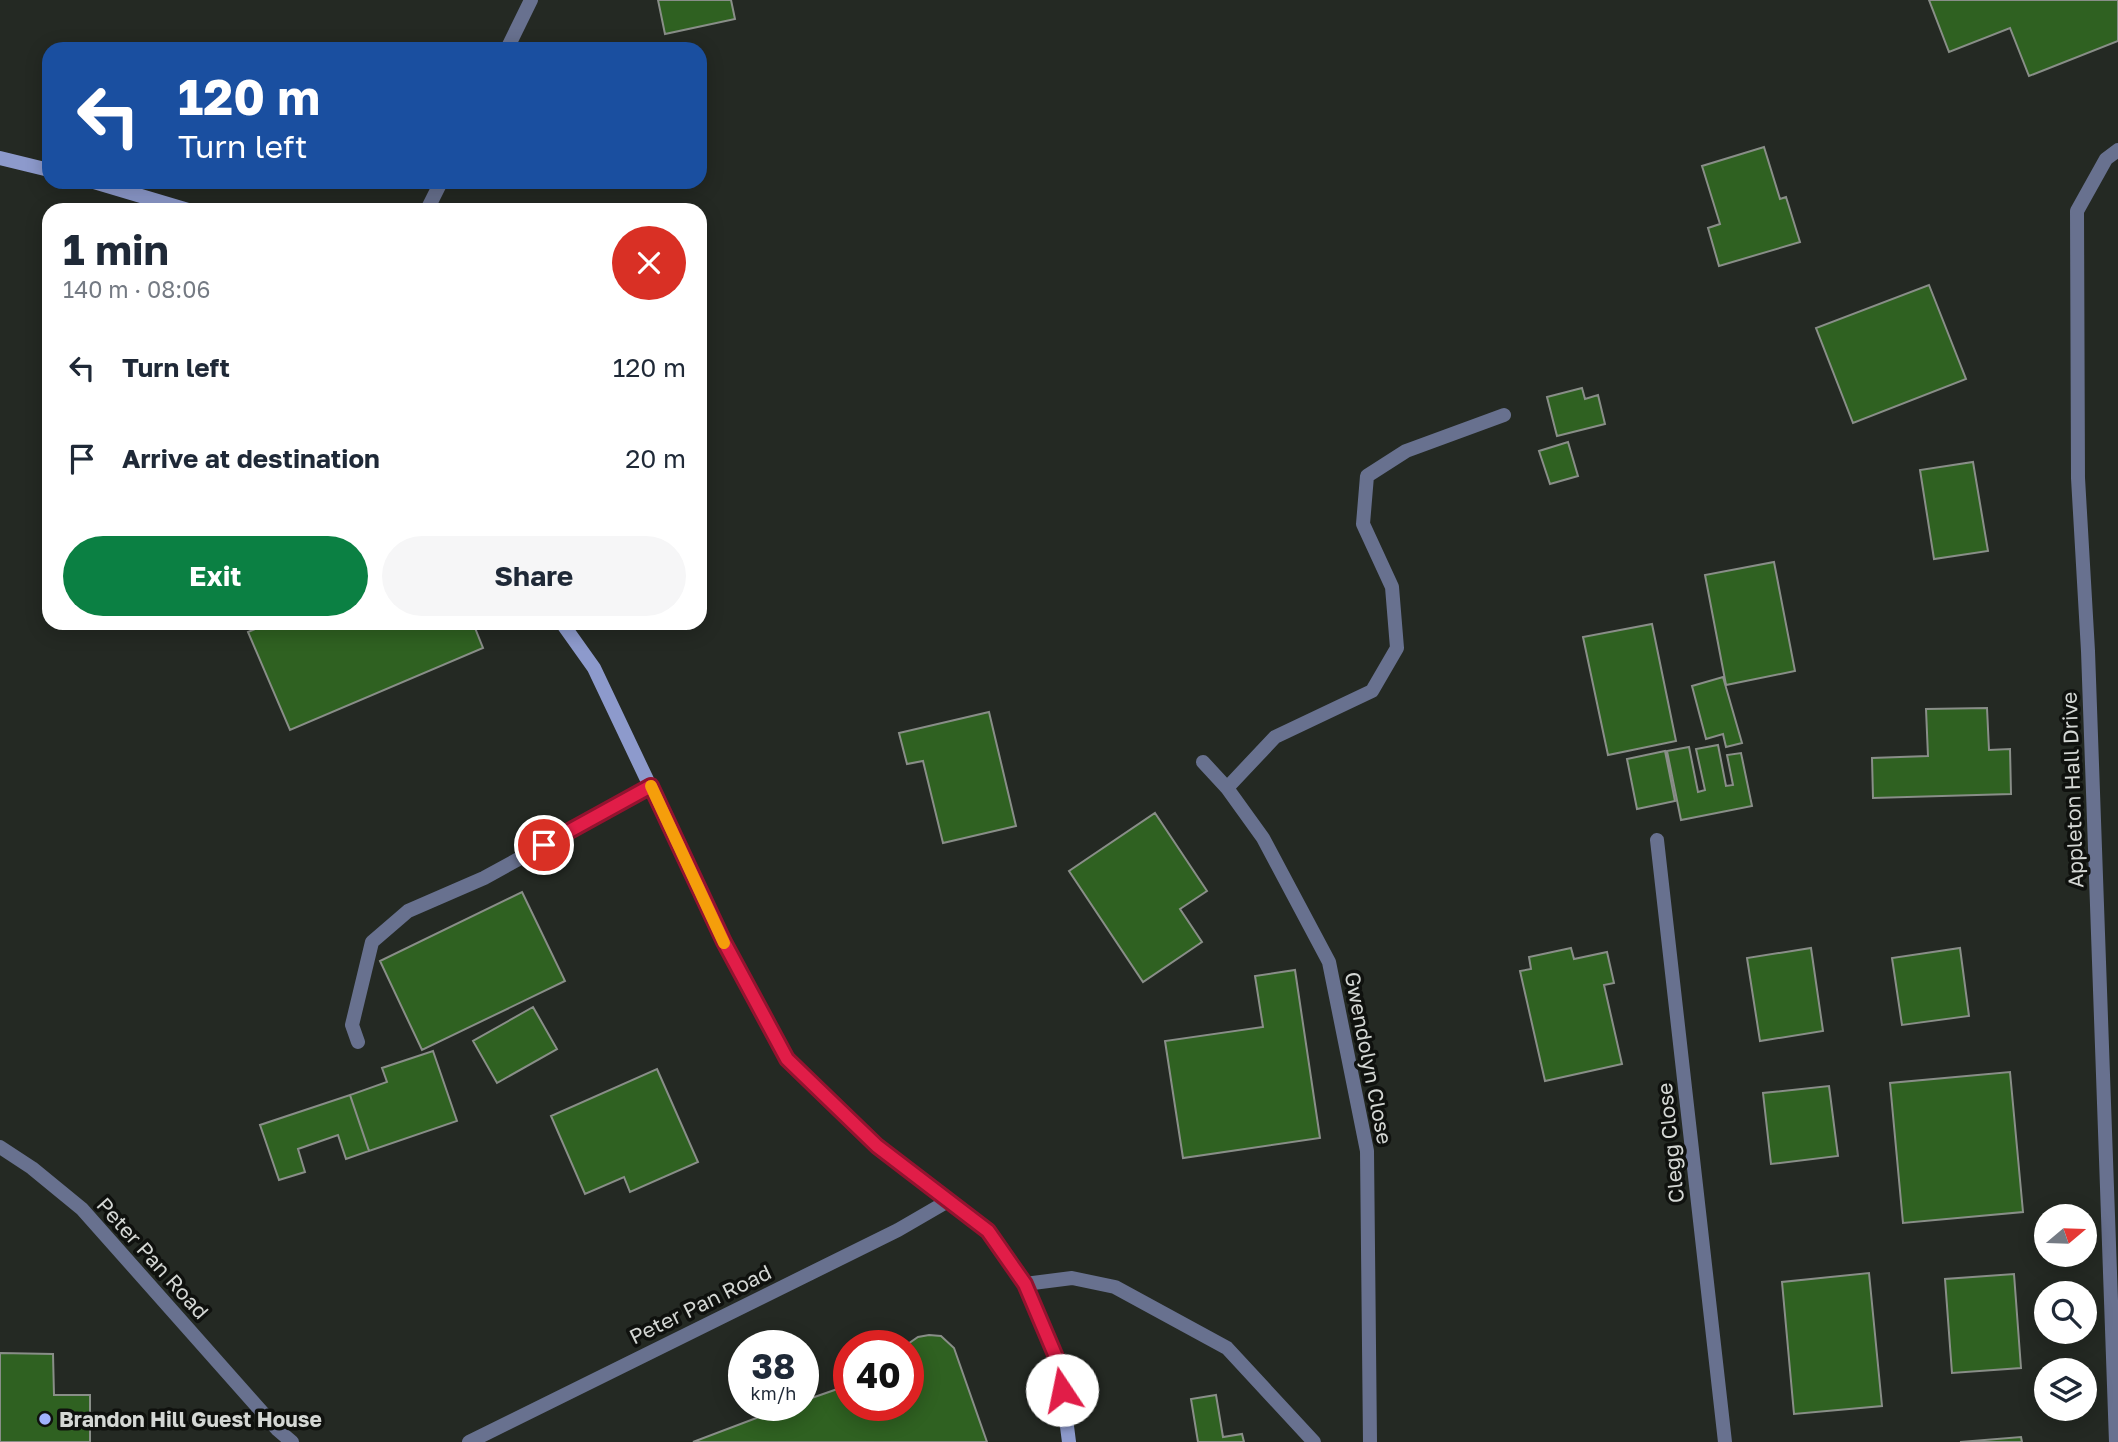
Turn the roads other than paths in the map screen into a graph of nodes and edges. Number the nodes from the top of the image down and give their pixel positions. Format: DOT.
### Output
graph roads {
  1 [pos="531,0"];
  2 [pos="510,42"];
  3 [pos="2118,150"];
  4 [pos="0,158"];
  5 [pos="42,168"];
  6 [pos="118,189"];
  7 [pos="164,203"];
  8 [pos="1504,415"];
  9 [pos="567,630"];
  10 [pos="1203,762"];
  11 [pos="651,786"];
  12 [pos="1227,788"];
  13 [pos="1657,840"];
  14 [pos="358,1042"];
  15 [pos="0,1147"];
  16 [pos="948,1201"];
  17 [pos="1025,1284"];
  18 [pos="292,1442"];
  19 [pos="469,1442"];
  20 [pos="1069,1442"];
  21 [pos="1314,1442"];
  22 [pos="1370,1442"];
  23 [pos="1724,1442"];
  24 [pos="2116,1442"];
  1 -- 2 [label="street"];
  3 -- 24 [label="street, Appleton Hall Drive"];
  4 -- 5 [label="street"];
  6 -- 7 [label="street"];
  8 -- 12 [label="street"];
  9 -- 11 [label="street"];
  10 -- 12 [label="street, Gwendolyn Close"];
  11 -- 14 [label="street"];
  11 -- 16 [label="street"];
  12 -- 22 [label="street, Gwendolyn Close"];
  13 -- 23 [label="street, Clegg Close"];
  15 -- 18 [label="street, Peter Pan Road"];
  16 -- 17 [label="street"];
  16 -- 19 [label="street, Peter Pan Road"];
  17 -- 20 [label="street"];
  17 -- 21 [label="street"];
}
